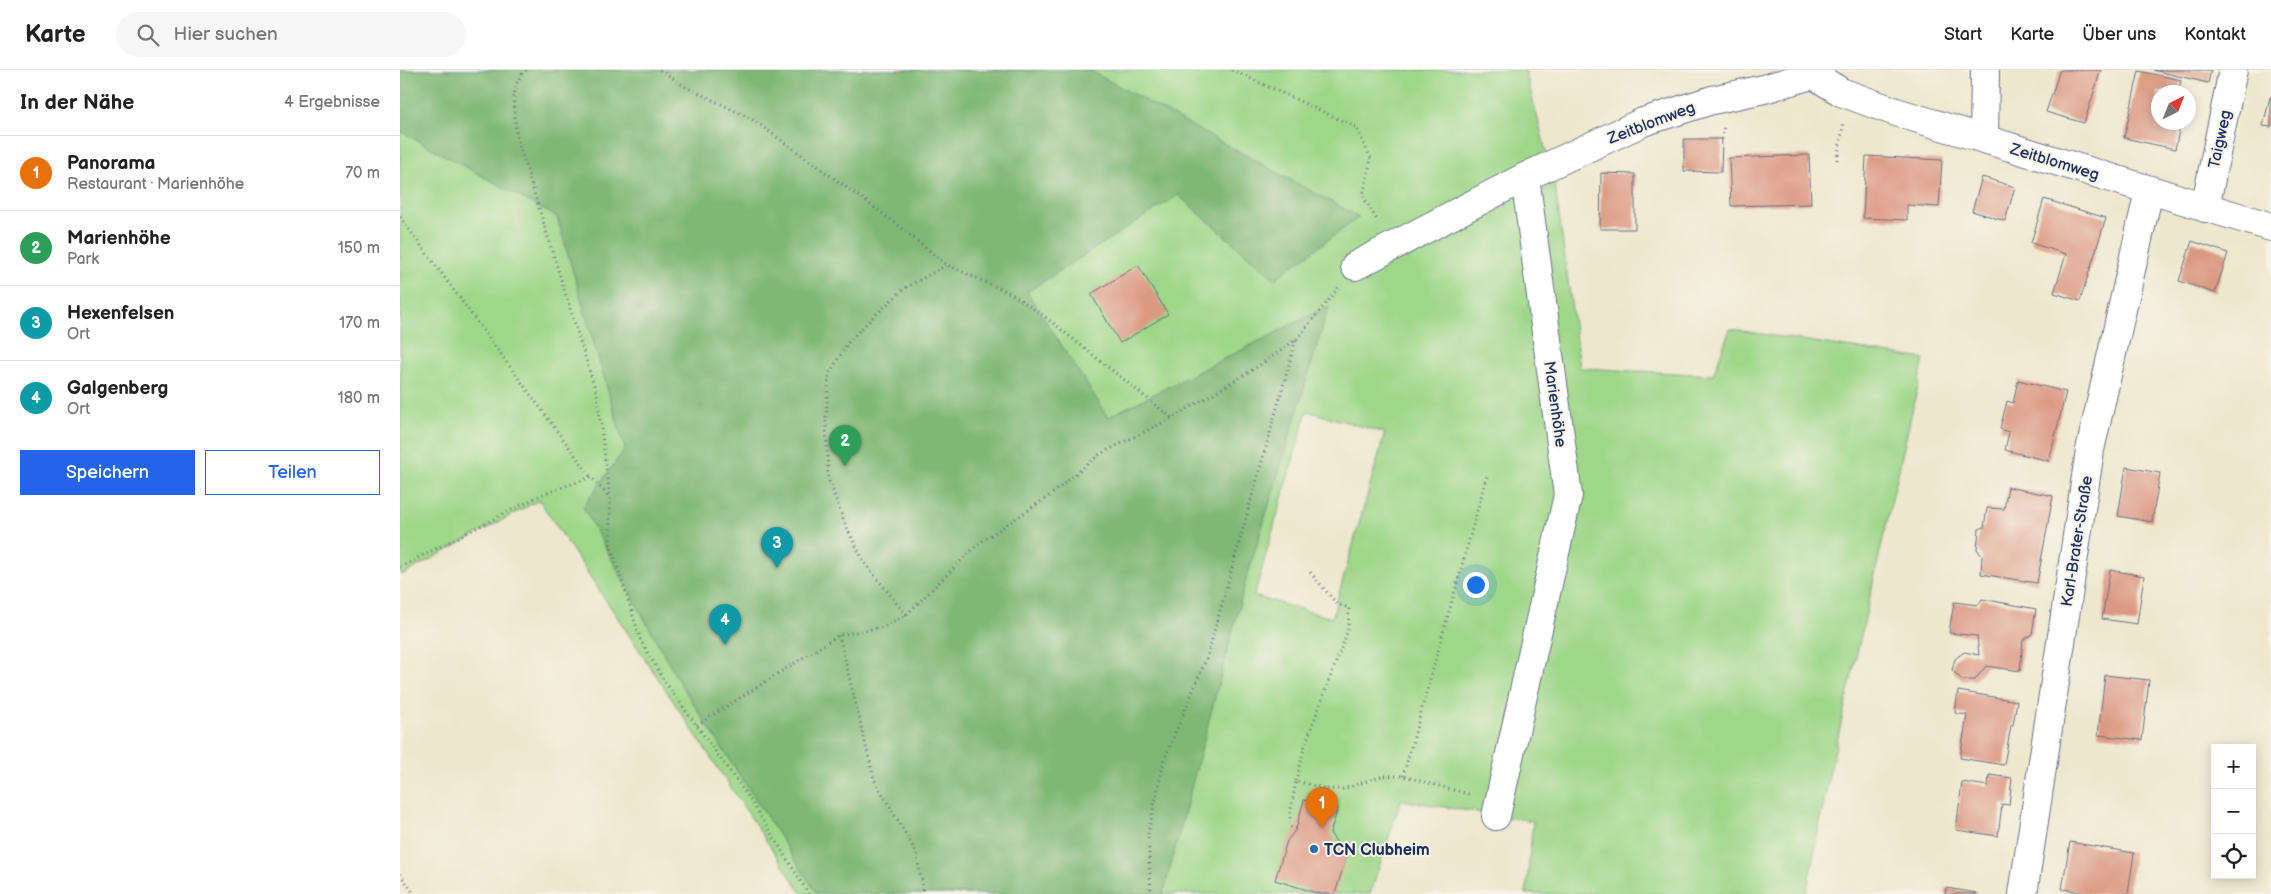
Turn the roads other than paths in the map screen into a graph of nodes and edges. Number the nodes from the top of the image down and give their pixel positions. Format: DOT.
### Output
graph roads {
  1 [pos="1985,70"];
  2 [pos="2234,70"];
  3 [pos="1809,72"];
  4 [pos="1984,139"];
  5 [pos="1525,177"];
  6 [pos="2149,191"];
  7 [pos="2205,208"];
  8 [pos="2271,227"];
  9 [pos="1356,266"];
  10 [pos="1497,809"];
  11 [pos="2023,894"];
  1 -- 4 [label="street"];
  2 -- 7 [label="street, Taigweg"];
  3 -- 4 [label="street, Zeitblomweg"];
  3 -- 5 [label="street, Zeitblomweg"];
  4 -- 6 [label="street, Zeitblomweg"];
  5 -- 9 [label="street"];
  5 -- 10 [label="street, Marienhöhe"];
  6 -- 7 [label="street, Zeitblomweg"];
  6 -- 11 [label="street, Karl-Brater-Straße"];
  7 -- 8 [label="street, Zeitblomweg"];
}
